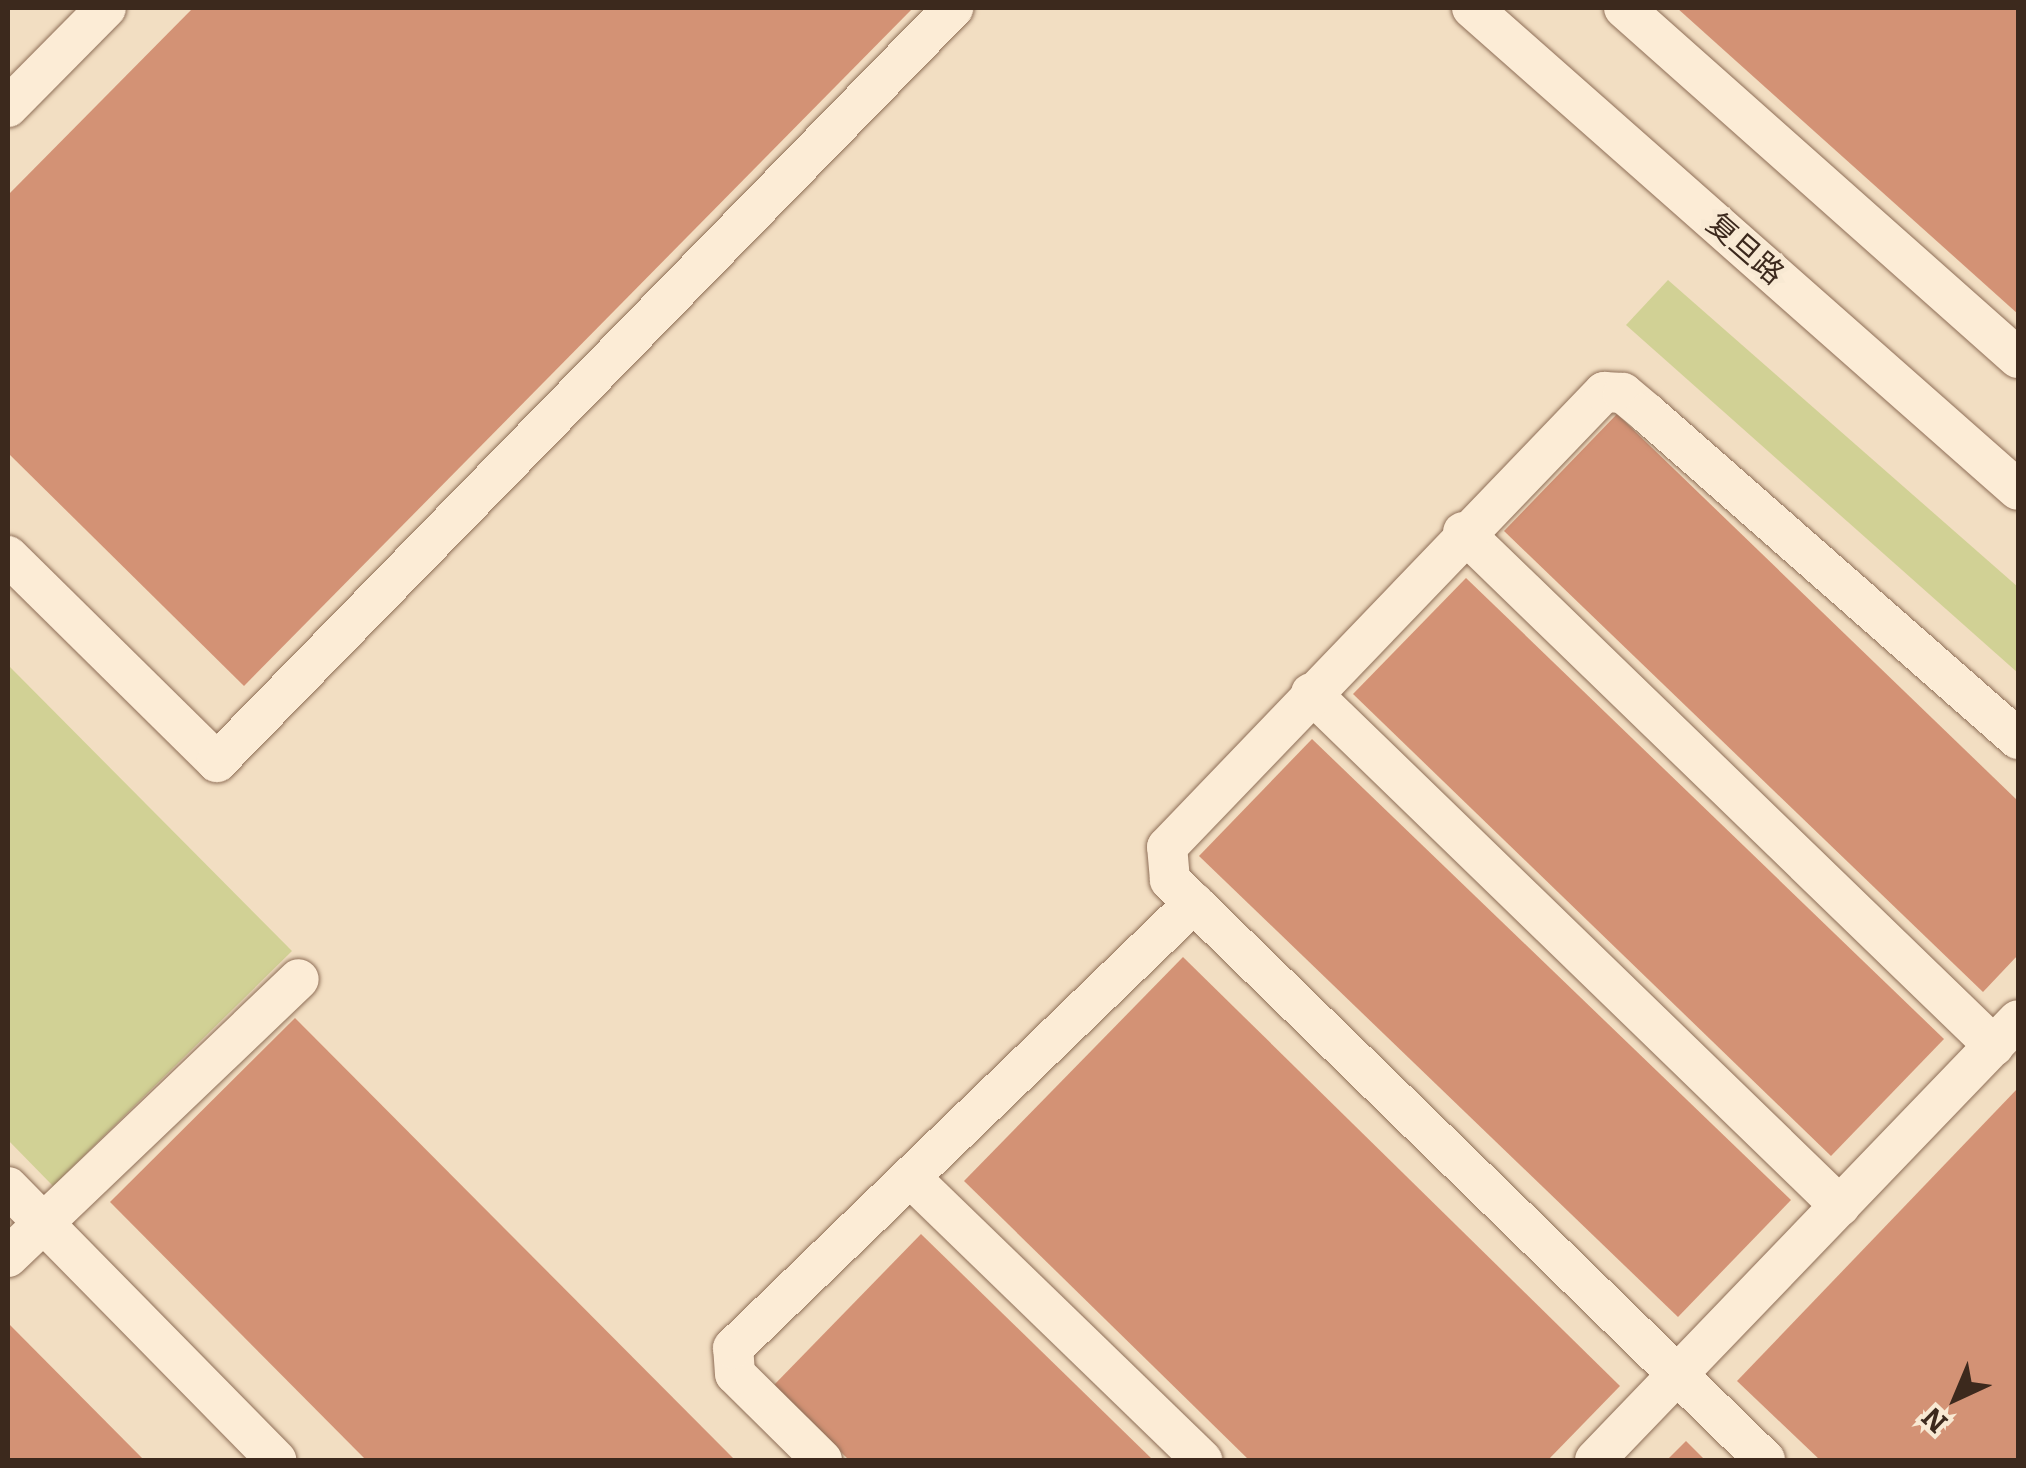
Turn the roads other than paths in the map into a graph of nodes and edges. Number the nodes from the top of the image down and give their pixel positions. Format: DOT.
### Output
graph roads {
  1 [pos="106,8"];
  2 [pos="953,8"];
  3 [pos="1624,8"];
  4 [pos="1496,15"];
  5 [pos="8,107"];
  6 [pos="2018,358"];
  7 [pos="2018,490"];
  8 [pos="1463,532"];
  9 [pos="8,556"];
  10 [pos="1311,694"];
  11 [pos="2018,739"];
  12 [pos="1194,903"];
  13 [pos="299,978"];
  14 [pos="2006,1033"];
  15 [pos="910,1177"];
  16 [pos="8,1187"];
  17 [pos="1840,1206"];
  18 [pos="43,1224"];
  19 [pos="8,1258"];
  20 [pos="1678,1374"];
  21 [pos="276,1460"];
  22 [pos="822,1460"];
  23 [pos="1202,1460"];
  24 [pos="1595,1460"];
  25 [pos="1765,1460"];
  1 -- 5 [label="street"];
  2 -- 9 [label="street"];
  3 -- 6 [label="street"];
  4 -- 7 [label="street, 复旦路"];
  8 -- 10 [label="street"];
  8 -- 11 [label="street"];
  8 -- 14 [label="street"];
  10 -- 12 [label="street"];
  10 -- 17 [label="street"];
  12 -- 15 [label="street"];
  12 -- 20 [label="street"];
  13 -- 18 [label="street"];
  14 -- 17 [label="street"];
  15 -- 22 [label="street"];
  15 -- 23 [label="street"];
  16 -- 18 [label="street"];
  17 -- 20 [label="street"];
  18 -- 19 [label="street"];
  18 -- 21 [label="street"];
  20 -- 24 [label="street"];
  20 -- 25 [label="street"];
}
